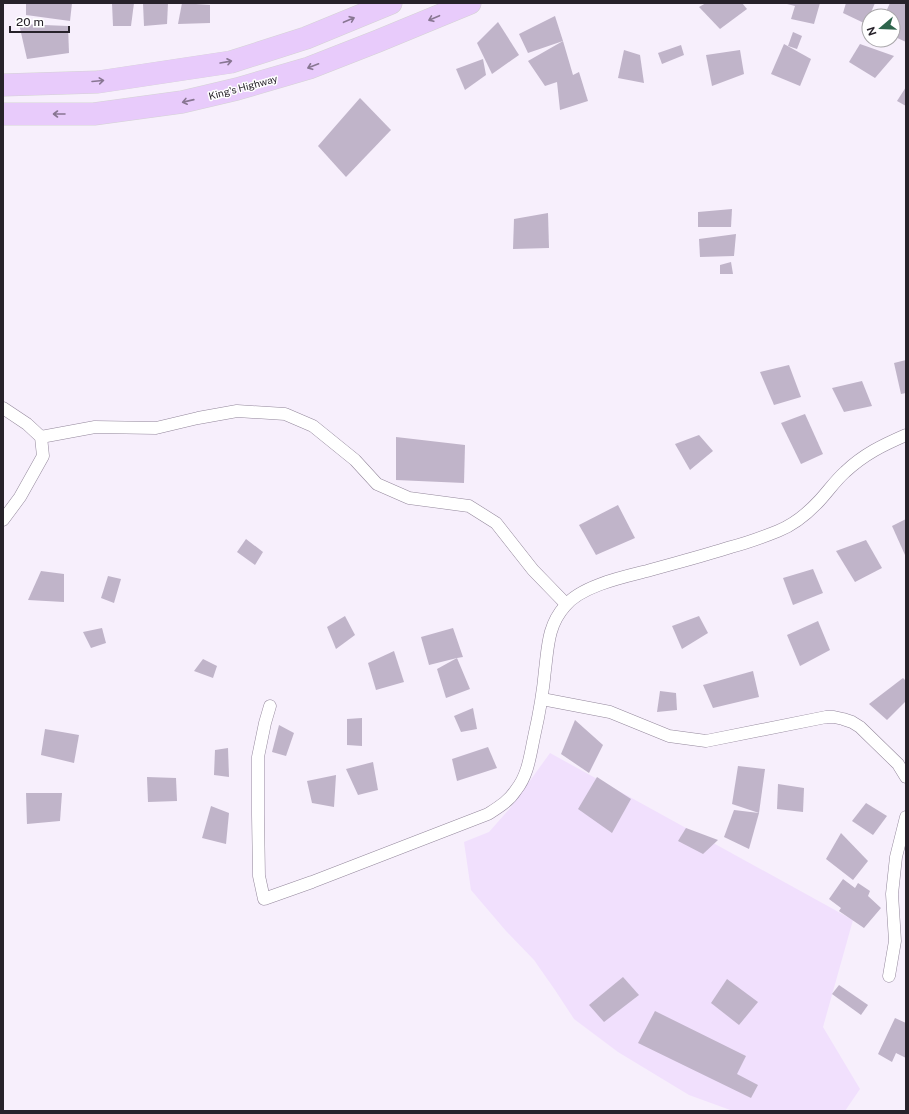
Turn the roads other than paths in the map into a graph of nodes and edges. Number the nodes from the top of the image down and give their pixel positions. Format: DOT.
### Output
graph roads {
  1 [pos="391,3"];
  2 [pos="470,3"];
  3 [pos="3,85"];
  4 [pos="3,114"];
  5 [pos="3,408"];
  6 [pos="906,435"];
  7 [pos="41,437"];
  8 [pos="3,520"];
  9 [pos="566,604"];
  10 [pos="542,699"];
  11 [pos="270,706"];
  12 [pos="906,777"];
  13 [pos="906,817"];
  14 [pos="889,976"];
  3 -- 1 [label="highway, one-way"];
  2 -- 4 [label="highway, King's Highway, one-way"];
  5 -- 7 [label="lane"];
  6 -- 9 [label="lane"];
  7 -- 8 [label="lane"];
  7 -- 9 [label="lane"];
  9 -- 10 [label="lane"];
  10 -- 11 [label="lane"];
  10 -- 12 [label="lane"];
  13 -- 14 [label="lane"];
}
